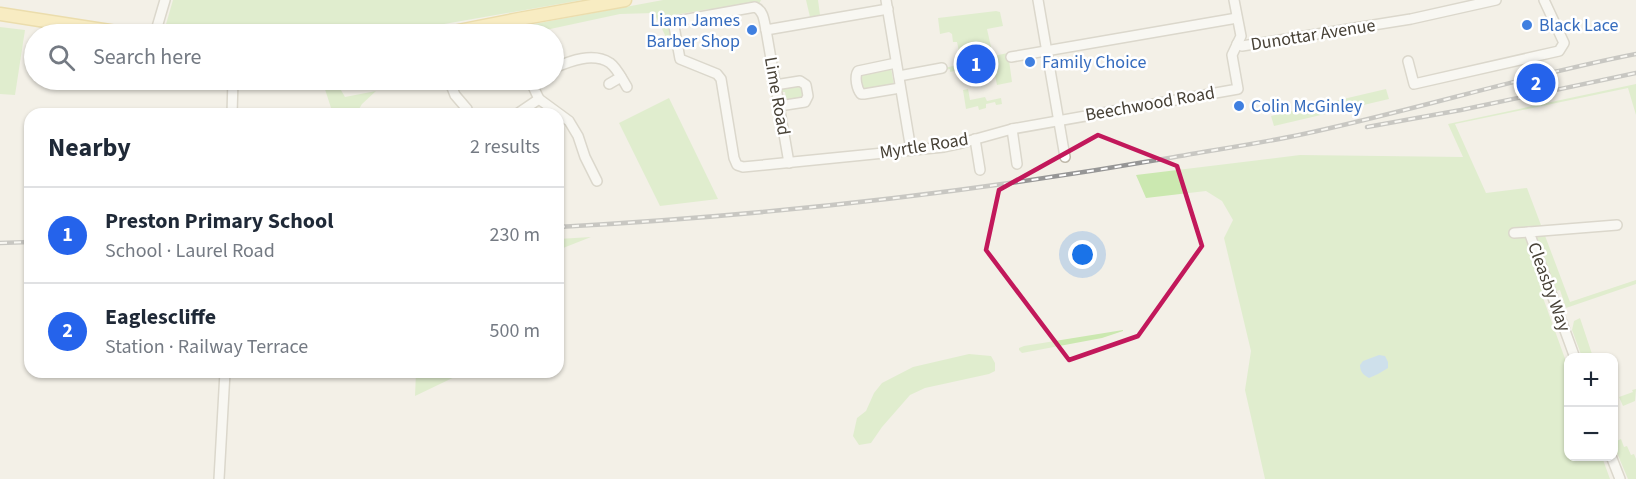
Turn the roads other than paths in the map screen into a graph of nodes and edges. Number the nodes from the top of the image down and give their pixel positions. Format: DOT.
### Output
graph roads {
  1 [pos="165,0"];
  2 [pos="625,0"];
  3 [pos="1038,0"];
  4 [pos="1234,0"];
  5 [pos="1496,0"];
  6 [pos="1544,0"];
  7 [pos="887,5"];
  8 [pos="0,14"];
  9 [pos="1237,18"];
  10 [pos="519,19"];
  11 [pos="64,24"];
  12 [pos="158,24"];
  13 [pos="494,24"];
  14 [pos="520,24"];
  15 [pos="765,30"];
  16 [pos="1237,44"];
  17 [pos="1047,50"];
  18 [pos="1011,57"];
  19 [pos="1408,61"];
  20 [pos="897,63"];
  21 [pos="564,65"];
  22 [pos="942,68"];
  23 [pos="899,76"];
  24 [pos="621,77"];
  25 [pos="609,84"];
  26 [pos="775,85"];
  27 [pos="627,87"];
  28 [pos="900,88"];
  29 [pos="233,90"];
  30 [pos="453,90"];
  31 [pos="535,90"];
  32 [pos="539,99"];
  33 [pos="779,106"];
  34 [pos="232,108"];
  35 [pos="466,108"];
  36 [pos="526,108"];
  37 [pos="551,108"];
  38 [pos="564,117"];
  39 [pos="1058,120"];
  40 [pos="1012,129"];
  41 [pos="975,139"];
  42 [pos="911,150"];
  43 [pos="1065,157"];
  44 [pos="789,163"];
  45 [pos="1017,164"];
  46 [pos="980,170"];
  47 [pos="597,181"];
  48 [pos="1617,225"];
  49 [pos="1529,232"];
  50 [pos="1514,233"];
  51 [pos="1574,353"];
  52 [pos="225,378"];
  53 [pos="1613,461"];
  54 [pos="219,479"];
  55 [pos="1620,479"];
  1 -- 12 [label="street"];
  2 -- 10 [label="main road"];
  3 -- 17 [label="street"];
  4 -- 9 [label="street"];
  5 -- 16 [label="street, Dunottar Avenue"];
  6 -- 19 [label="street"];
  7 -- 15 [label="street"];
  7 -- 20 [label="street"];
  8 -- 11 [label="main road"];
  9 -- 16 [label="street"];
  9 -- 17 [label="street"];
  10 -- 13 [label="main road"];
  10 -- 14 [label="street"];
  15 -- 26 [label="street, Lime Road"];
  15 -- 44 [label="street, Myrtle Road"];
  16 -- 39 [label="street, Beechwood Road"];
  17 -- 18 [label="street"];
  17 -- 39 [label="street"];
  20 -- 23 [label="street"];
  20 -- 28 [label="street"];
  21 -- 24 [label="street"];
  22 -- 23 [label="street"];
  23 -- 28 [label="street"];
  24 -- 25 [label="street"];
  24 -- 27 [label="street"];
  26 -- 33 [label="street, Lime Road"];
  26 -- 33 [label="street"];
  28 -- 42 [label="street"];
  29 -- 34 [label="street"];
  30 -- 35 [label="street"];
  31 -- 32 [label="street"];
  32 -- 36 [label="street"];
  32 -- 37 [label="street"];
  33 -- 44 [label="street, Lime Road"];
  38 -- 47 [label="street"];
  39 -- 40 [label="street, Myrtle Road"];
  39 -- 43 [label="street"];
  40 -- 41 [label="street, Myrtle Road"];
  40 -- 45 [label="street"];
  41 -- 42 [label="street, Myrtle Road"];
  41 -- 46 [label="street"];
  42 -- 44 [label="street, Myrtle Road"];
  48 -- 49 [label="street, Cleasby Way"];
  49 -- 50 [label="street"];
  49 -- 51 [label="street, Cleasby Way"];
  52 -- 54 [label="street"];
  53 -- 55 [label="street"];
}
